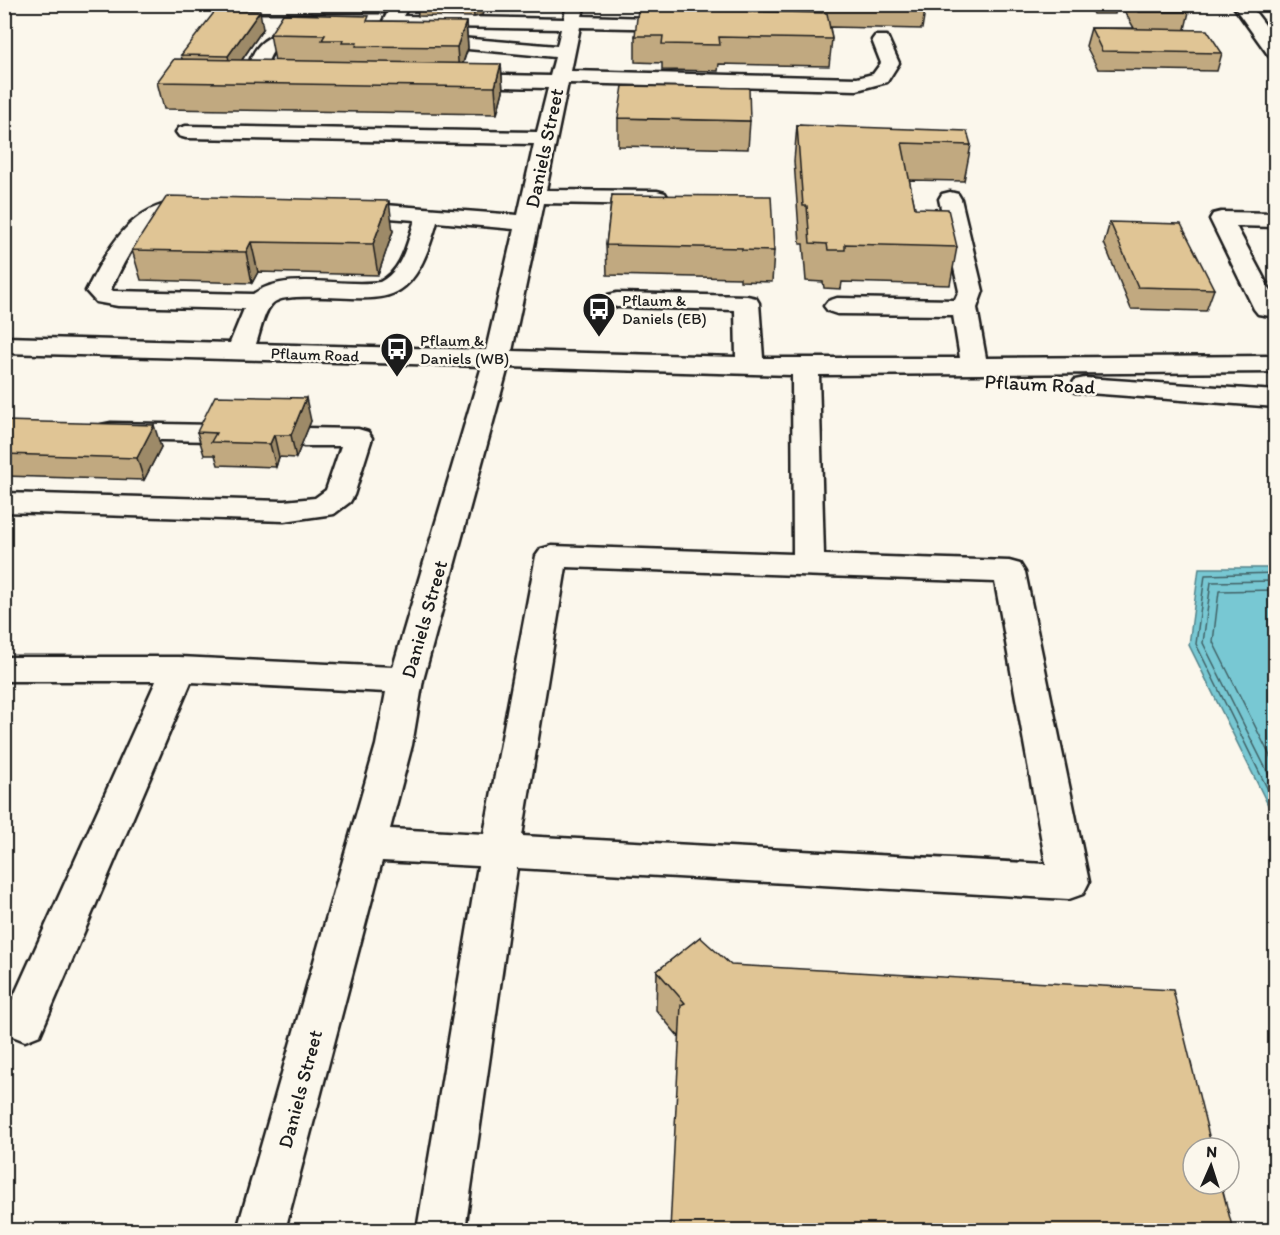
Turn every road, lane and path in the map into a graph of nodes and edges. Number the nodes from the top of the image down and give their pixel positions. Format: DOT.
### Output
graph roads {
  1 [pos="518,4"];
  2 [pos="816,4"];
  3 [pos="1240,4"];
  4 [pos="245,7"];
  5 [pos="573,17"];
  6 [pos="511,23"];
  7 [pos="700,24"];
  8 [pos="749,25"];
  9 [pos="1268,31"];
  10 [pos="338,38"];
  11 [pos="394,39"];
  12 [pos="881,40"];
  13 [pos="565,52"];
  14 [pos="1275,52"];
  15 [pos="313,76"];
  16 [pos="559,79"];
  17 [pos="439,80"];
  18 [pos="186,132"];
  19 [pos="546,138"];
  20 [pos="533,196"];
  21 [pos="672,199"];
  22 [pos="950,199"];
  23 [pos="320,208"];
  24 [pos="219,209"];
  25 [pos="428,214"];
  26 [pos="1275,220"];
  27 [pos="527,223"];
  28 [pos="617,300"];
  29 [pos="259,302"];
  30 [pos="837,306"];
  31 [pos="964,308"];
  32 [pos="1275,309"];
  33 [pos="4,345"];
  34 [pos="240,352"];
  35 [pos="497,359"];
  36 [pos="1275,364"];
  37 [pos="750,366"];
  38 [pos="805,367"];
  39 [pos="975,367"];
  40 [pos="1275,399"];
  41 [pos="214,433"];
  42 [pos="88,436"];
  43 [pos="304,437"];
  44 [pos="4,502"];
  45 [pos="809,565"];
  46 [pos="4,669"];
  47 [pos="179,669"];
  48 [pos="406,680"];
  49 [pos="367,844"];
  50 [pos="500,851"];
  51 [pos="24,1021"];
  52 [pos="261,1230"];
  53 [pos="441,1230"];
  1 -- 6 [label="street"];
  2 -- 8 [label="street"];
  3 -- 9 [label="street"];
  4 -- 6 [label="street"];
  5 -- 6 [label="street"];
  5 -- 7 [label="street"];
  5 -- 13 [label="street, Daniels Street"];
  9 -- 14 [label="street"];
  10 -- 15 [label="street"];
  11 -- 13 [label="street"];
  12 -- 16 [label="street"];
  13 -- 16 [label="street, Daniels Street"];
  16 -- 17 [label="street"];
  16 -- 19 [label="street, Daniels Street"];
  18 -- 19 [label="street"];
  19 -- 20 [label="street, Daniels Street"];
  20 -- 21 [label="street"];
  20 -- 27 [label="street, Daniels Street"];
  22 -- 31 [label="street"];
  23 -- 25 [label="street"];
  24 -- 29 [label="street"];
  25 -- 27 [label="street"];
  25 -- 29 [label="street"];
  26 -- 32 [label="street"];
  27 -- 35 [label="street, Daniels Street"];
  28 -- 37 [label="street"];
  29 -- 34 [label="street"];
  30 -- 31 [label="street"];
  31 -- 39 [label="street"];
  33 -- 34 [label="street, Pflaum Road"];
  34 -- 35 [label="street, Pflaum Road"];
  35 -- 37 [label="street, Pflaum Road"];
  35 -- 48 [label="street, Daniels Street"];
  36 -- 39 [label="street, Pflaum Road"];
  37 -- 38 [label="street, Pflaum Road"];
  38 -- 39 [label="street, Pflaum Road"];
  38 -- 40 [label="street, Pflaum Road"];
  38 -- 45 [label="street"];
  41 -- 42 [label="street"];
  43 -- 44 [label="street"];
  45 -- 50 [label="street"];
  45 -- 50 [label="street"];
  46 -- 47 [label="street"];
  47 -- 48 [label="street"];
  47 -- 51 [label="street"];
  48 -- 49 [label="street, Daniels Street"];
  49 -- 50 [label="street"];
  49 -- 52 [label="street, Daniels Street"];
  50 -- 53 [label="street"];
}
